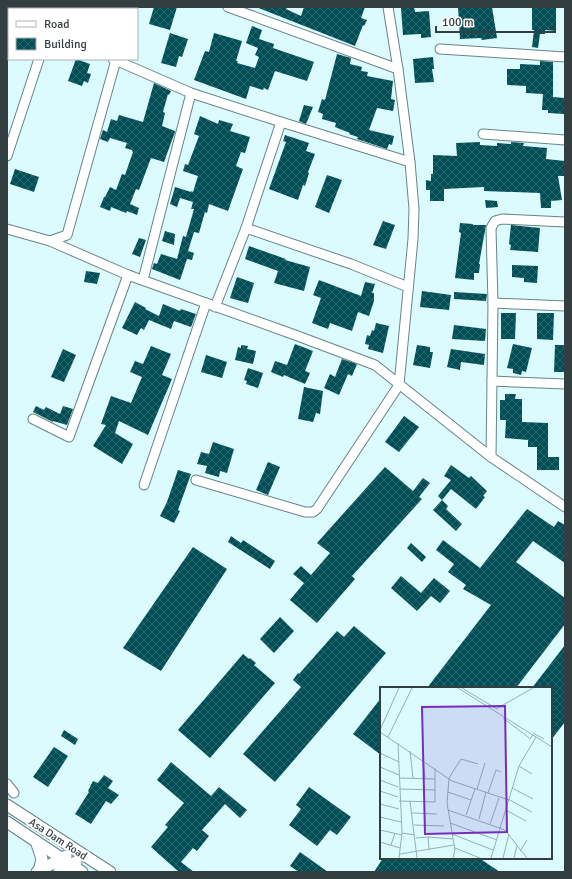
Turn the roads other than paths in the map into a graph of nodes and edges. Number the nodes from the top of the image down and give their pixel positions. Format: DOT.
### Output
graph roads {
  1 [pos="228,7"];
  2 [pos="388,7"];
  3 [pos="440,49"];
  4 [pos="565,58"];
  5 [pos="39,60"];
  6 [pos="114,60"];
  7 [pos="398,69"];
  8 [pos="191,93"];
  9 [pos="281,122"];
  10 [pos="482,134"];
  11 [pos="565,140"];
  12 [pos="7,154"];
  13 [pos="410,162"];
  14 [pos="565,222"];
  15 [pos="246,228"];
  16 [pos="7,229"];
  17 [pos="50,241"];
  18 [pos="128,275"];
  19 [pos="143,280"];
  20 [pos="408,287"];
  21 [pos="206,303"];
  22 [pos="493,303"];
  23 [pos="215,306"];
  24 [pos="565,306"];
  25 [pos="492,381"];
  26 [pos="565,384"];
  27 [pos="399,385"];
  28 [pos="33,419"];
  29 [pos="491,457"];
  30 [pos="196,480"];
  31 [pos="144,485"];
  32 [pos="565,507"];
  33 [pos="7,784"];
  34 [pos="14,793"];
  35 [pos="7,805"];
  36 [pos="7,822"];
  37 [pos="36,841"];
  38 [pos="75,850"];
  39 [pos="85,856"];
  40 [pos="62,858"];
  41 [pos="72,865"];
  42 [pos="38,871"];
  43 [pos="59,872"];
  44 [pos="82,872"];
  45 [pos="110,872"];
  1 -- 7 [label="street"];
  2 -- 7 [label="street"];
  3 -- 4 [label="street"];
  5 -- 12 [label="street"];
  6 -- 8 [label="street"];
  6 -- 17 [label="street"];
  7 -- 13 [label="street"];
  8 -- 9 [label="street"];
  8 -- 19 [label="street"];
  9 -- 13 [label="street"];
  9 -- 15 [label="street"];
  10 -- 11 [label="street"];
  13 -- 20 [label="street"];
  14 -- 22 [label="street"];
  15 -- 20 [label="street"];
  15 -- 23 [label="street"];
  16 -- 17 [label="street"];
  17 -- 18 [label="street"];
  18 -- 19 [label="street"];
  18 -- 28 [label="street"];
  19 -- 21 [label="street"];
  20 -- 27 [label="street"];
  21 -- 23 [label="street"];
  21 -- 31 [label="street"];
  22 -- 24 [label="street"];
  22 -- 25 [label="street"];
  23 -- 27 [label="street"];
  25 -- 26 [label="street"];
  25 -- 29 [label="street"];
  27 -- 29 [label="street"];
  27 -- 30 [label="street"];
  29 -- 32 [label="street"];
  33 -- 34 [label="street"];
  35 -- 38 [label="main road, Asa Dam Road"];
  36 -- 37 [label="main road, Asa Dam Road"];
  37 -- 40 [label="main road, Asa Dam Road"];
  37 -- 42 [label="main road"];
  38 -- 39 [label="main road, Asa Dam Road"];
  38 -- 40 [label="main road"];
  39 -- 41 [label="main road"];
  39 -- 45 [label="main road, Asa Dam Road"];
  40 -- 41 [label="main road, Asa Dam Road"];
  40 -- 42 [label="main road"];
  41 -- 43 [label="main road"];
  41 -- 44 [label="main road, Asa Dam Road"];
}
